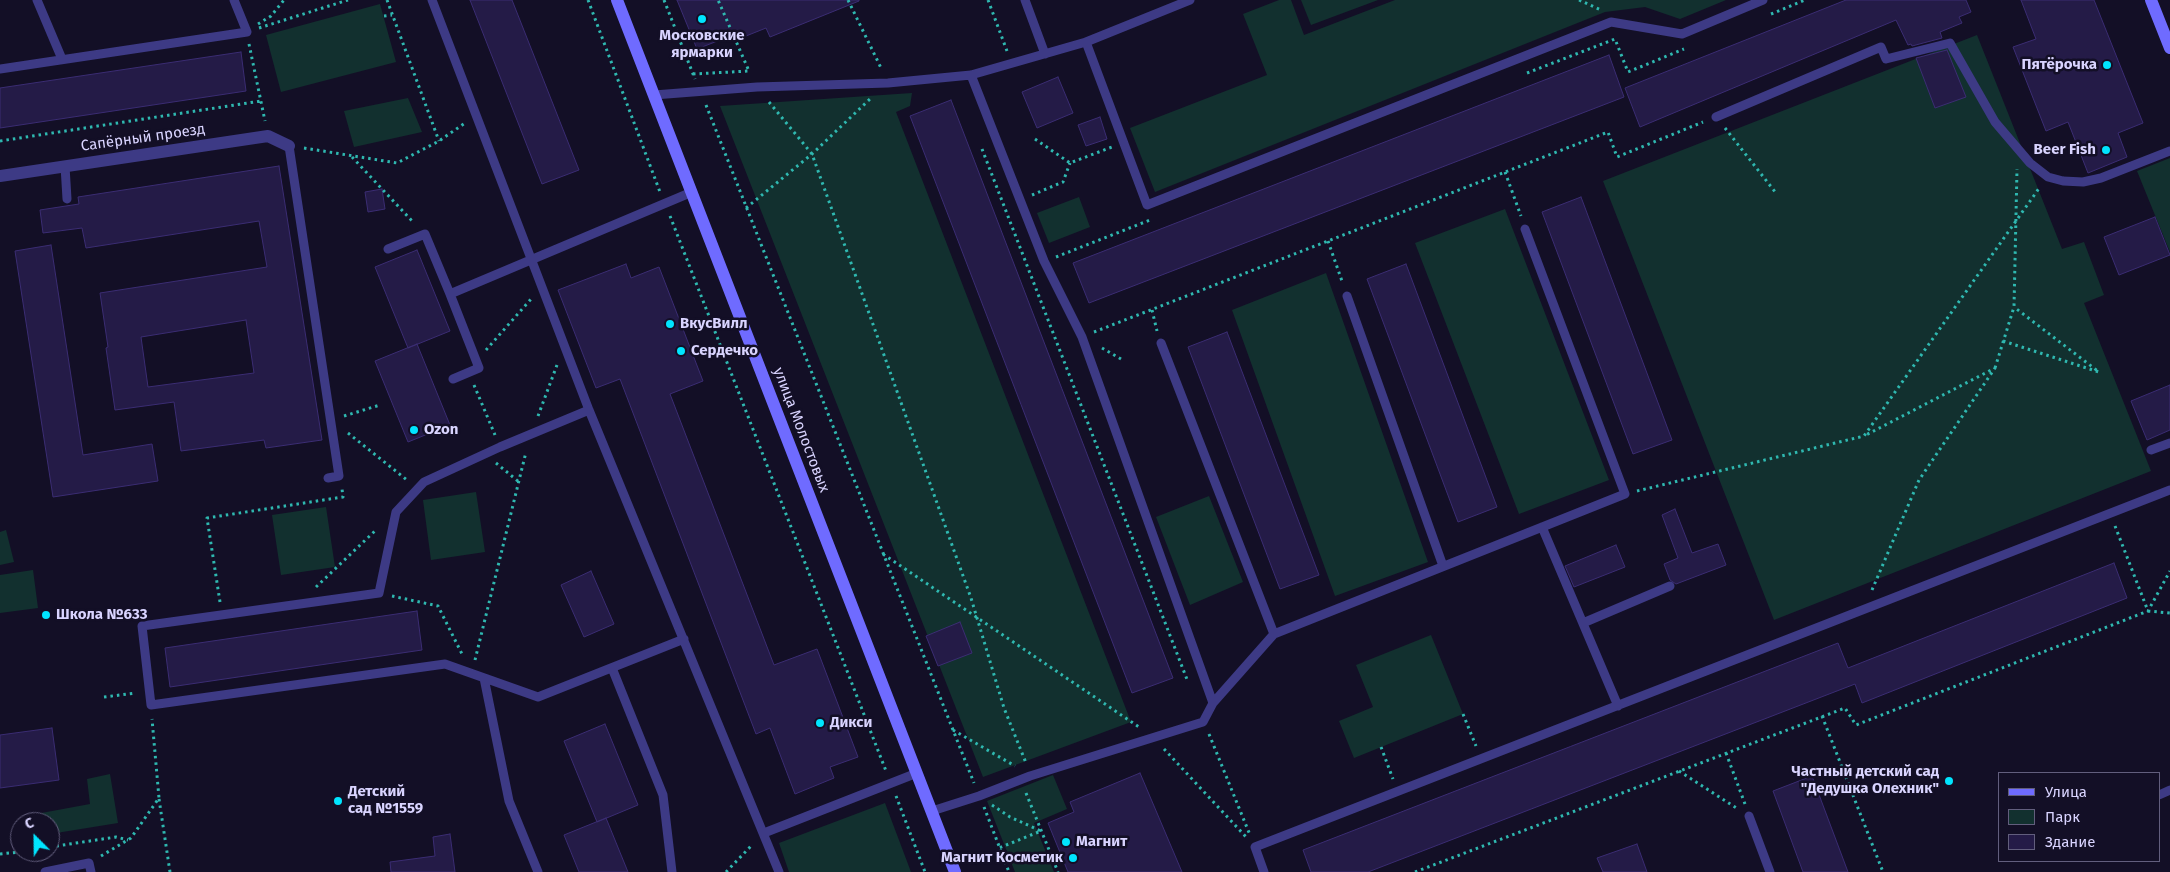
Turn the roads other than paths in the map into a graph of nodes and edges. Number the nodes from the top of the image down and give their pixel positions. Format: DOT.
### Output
graph roads {
  1 [pos="37,0"];
  2 [pos="234,0"];
  3 [pos="432,0"];
  4 [pos="617,0"];
  5 [pos="1025,0"];
  6 [pos="1190,0"];
  7 [pos="1763,0"];
  8 [pos="2151,0"];
  9 [pos="1086,42"];
  10 [pos="2170,48"];
  11 [pos="1045,54"];
  12 [pos="62,59"];
  13 [pos="0,69"];
  14 [pos="971,75"];
  15 [pos="654,95"];
  16 [pos="1716,117"];
  17 [pos="289,146"];
  18 [pos="2170,150"];
  19 [pos="65,166"];
  20 [pos="0,176"];
  21 [pos="692,192"];
  22 [pos="67,198"];
  23 [pos="1525,229"];
  24 [pos="388,249"];
  25 [pos="531,260"];
  26 [pos="450,294"];
  27 [pos="1347,296"];
  28 [pos="1161,343"];
  29 [pos="453,379"];
  30 [pos="589,410"];
  31 [pos="2170,443"];
  32 [pos="2151,450"];
  33 [pos="328,478"];
  34 [pos="2170,490"];
  35 [pos="1542,527"];
  36 [pos="1443,566"];
  37 [pos="1670,586"];
  38 [pos="1583,623"];
  39 [pos="1274,634"];
  40 [pos="684,639"];
  41 [pos="612,668"];
  42 [pos="484,678"];
  43 [pos="1213,704"];
  44 [pos="1618,706"];
  45 [pos="917,773"];
  46 [pos="932,810"];
  47 [pos="1749,816"];
  48 [pos="764,833"];
  49 [pos="90,867"];
  50 [pos="45,872"];
  51 [pos="538,872"];
  52 [pos="672,872"];
  53 [pos="779,872"];
  54 [pos="955,872"];
  55 [pos="1264,872"];
  56 [pos="1770,872"];
  1 -- 12 [label="lane"];
  2 -- 12 [label="lane"];
  3 -- 25 [label="lane"];
  4 -- 15 [label="street, улица Молостовых"];
  5 -- 11 [label="lane"];
  6 -- 9 [label="lane"];
  7 -- 9 [label="lane"];
  8 -- 10 [label="street"];
  9 -- 11 [label="lane"];
  11 -- 14 [label="lane"];
  12 -- 13 [label="lane"];
  14 -- 15 [label="lane"];
  14 -- 43 [label="lane"];
  15 -- 21 [label="street, улица Молостовых"];
  16 -- 18 [label="lane"];
  17 -- 19 [label="street, Сапёрный проезд"];
  17 -- 33 [label="lane"];
  19 -- 20 [label="street, Сапёрный проезд"];
  19 -- 22 [label="lane"];
  21 -- 25 [label="lane"];
  21 -- 45 [label="street, улица Молостовых"];
  23 -- 35 [label="lane"];
  24 -- 26 [label="lane"];
  25 -- 26 [label="lane"];
  25 -- 30 [label="lane"];
  26 -- 29 [label="lane"];
  27 -- 36 [label="lane"];
  28 -- 39 [label="lane"];
  30 -- 40 [label="lane"];
  30 -- 42 [label="lane"];
  31 -- 32 [label="lane"];
  34 -- 44 [label="lane"];
  35 -- 36 [label="lane"];
  35 -- 38 [label="lane"];
  36 -- 39 [label="lane"];
  37 -- 38 [label="lane"];
  38 -- 44 [label="lane"];
  39 -- 43 [label="lane"];
  40 -- 41 [label="lane"];
  40 -- 48 [label="lane"];
  41 -- 42 [label="lane"];
  41 -- 52 [label="lane"];
  42 -- 51 [label="lane"];
  43 -- 46 [label="lane"];
  44 -- 55 [label="lane"];
  45 -- 46 [label="street, улица Молостовых"];
  45 -- 48 [label="lane"];
  46 -- 54 [label="street, улица Молостовых"];
  47 -- 56 [label="lane"];
  48 -- 53 [label="lane"];
  49 -- 50 [label="lane"];
}
